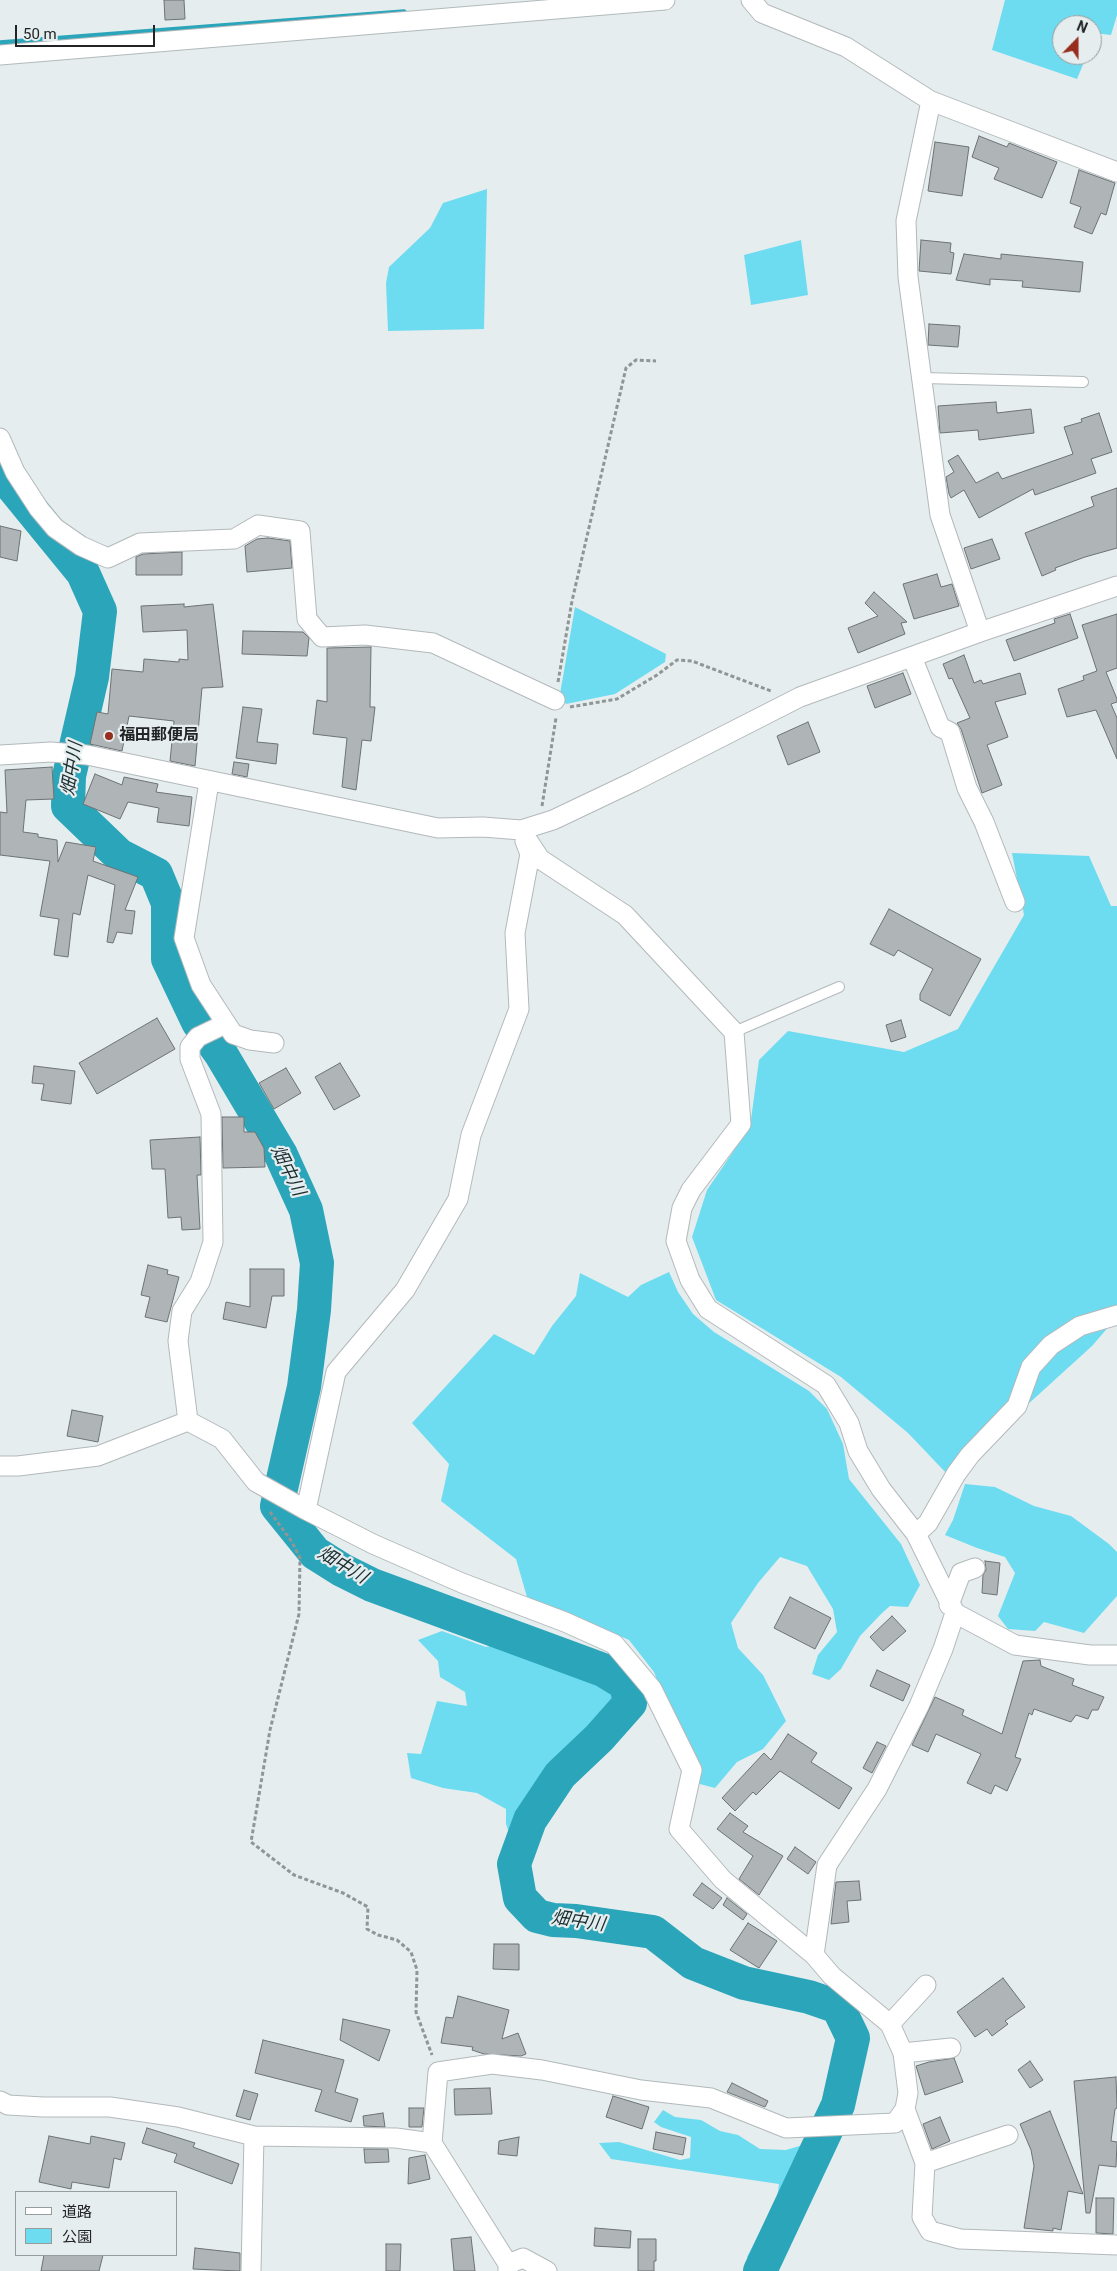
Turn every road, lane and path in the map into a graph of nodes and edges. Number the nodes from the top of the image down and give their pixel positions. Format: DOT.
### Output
graph roads {
  1 [pos="665,0"];
  2 [pos="751,0"];
  3 [pos="0,55"];
  4 [pos="931,101"];
  5 [pos="1117,172"];
  6 [pos="656,361"];
  7 [pos="922,378"];
  8 [pos="1083,382"];
  9 [pos="0,438"];
  10 [pos="1117,586"];
  11 [pos="980,632"];
  12 [pos="912,657"];
  13 [pos="800,697"];
  14 [pos="556,705"];
  15 [pos="0,755"];
  16 [pos="209,782"];
  17 [pos="522,830"];
  18 [pos="1015,902"];
  19 [pos="839,988"];
  20 [pos="222,1025"];
  21 [pos="734,1032"];
  22 [pos="274,1043"];
  23 [pos="1117,1316"];
  24 [pos="188,1421"];
  25 [pos="0,1466"];
  26 [pos="263,1486"];
  27 [pos="303,1508"];
  28 [pos="916,1534"];
  29 [pos="975,1568"];
  30 [pos="952,1609"];
  31 [pos="1117,1655"];
  32 [pos="814,1955"];
  33 [pos="926,1985"];
  34 [pos="890,2024"];
  35 [pos="951,2048"];
  36 [pos="903,2053"];
  37 [pos="438,2072"];
  38 [pos="0,2101"];
  39 [pos="904,2109"];
  40 [pos="1008,2135"];
  41 [pos="254,2136"];
  42 [pos="432,2143"];
  43 [pos="926,2163"];
  44 [pos="1117,2245"];
  45 [pos="508,2268"];
  46 [pos="251,2271"];
  47 [pos="547,2271"];
  1 -- 3 [label="street"];
  2 -- 4 [label="street"];
  4 -- 5 [label="street"];
  4 -- 7 [label="street"];
  6 -- 14 [label="path"];
  7 -- 8 [label="lane"];
  7 -- 11 [label="street"];
  9 -- 14 [label="street"];
  10 -- 11 [label="street"];
  11 -- 12 [label="street"];
  12 -- 13 [label="street"];
  12 -- 18 [label="street"];
  13 -- 14 [label="path"];
  13 -- 17 [label="street"];
  14 -- 17 [label="path"];
  15 -- 16 [label="street"];
  16 -- 17 [label="street"];
  16 -- 20 [label="street"];
  17 -- 21 [label="street"];
  17 -- 27 [label="street"];
  19 -- 21 [label="lane"];
  20 -- 22 [label="street"];
  20 -- 24 [label="street"];
  21 -- 28 [label="street"];
  23 -- 28 [label="street"];
  24 -- 25 [label="street"];
  24 -- 26 [label="street"];
  26 -- 27 [label="street"];
  26 -- 37 [label="path"];
  27 -- 32 [label="street"];
  28 -- 30 [label="street"];
  29 -- 30 [label="street"];
  30 -- 31 [label="street"];
  30 -- 32 [label="street"];
  32 -- 34 [label="street"];
  33 -- 34 [label="street"];
  34 -- 36 [label="street"];
  35 -- 36 [label="street"];
  36 -- 39 [label="street"];
  37 -- 39 [label="street"];
  37 -- 42 [label="street"];
  38 -- 41 [label="street"];
  39 -- 43 [label="street"];
  40 -- 43 [label="street"];
  41 -- 42 [label="street"];
  41 -- 46 [label="street"];
  42 -- 45 [label="street"];
  43 -- 44 [label="street"];
  45 -- 47 [label="street"];
}
